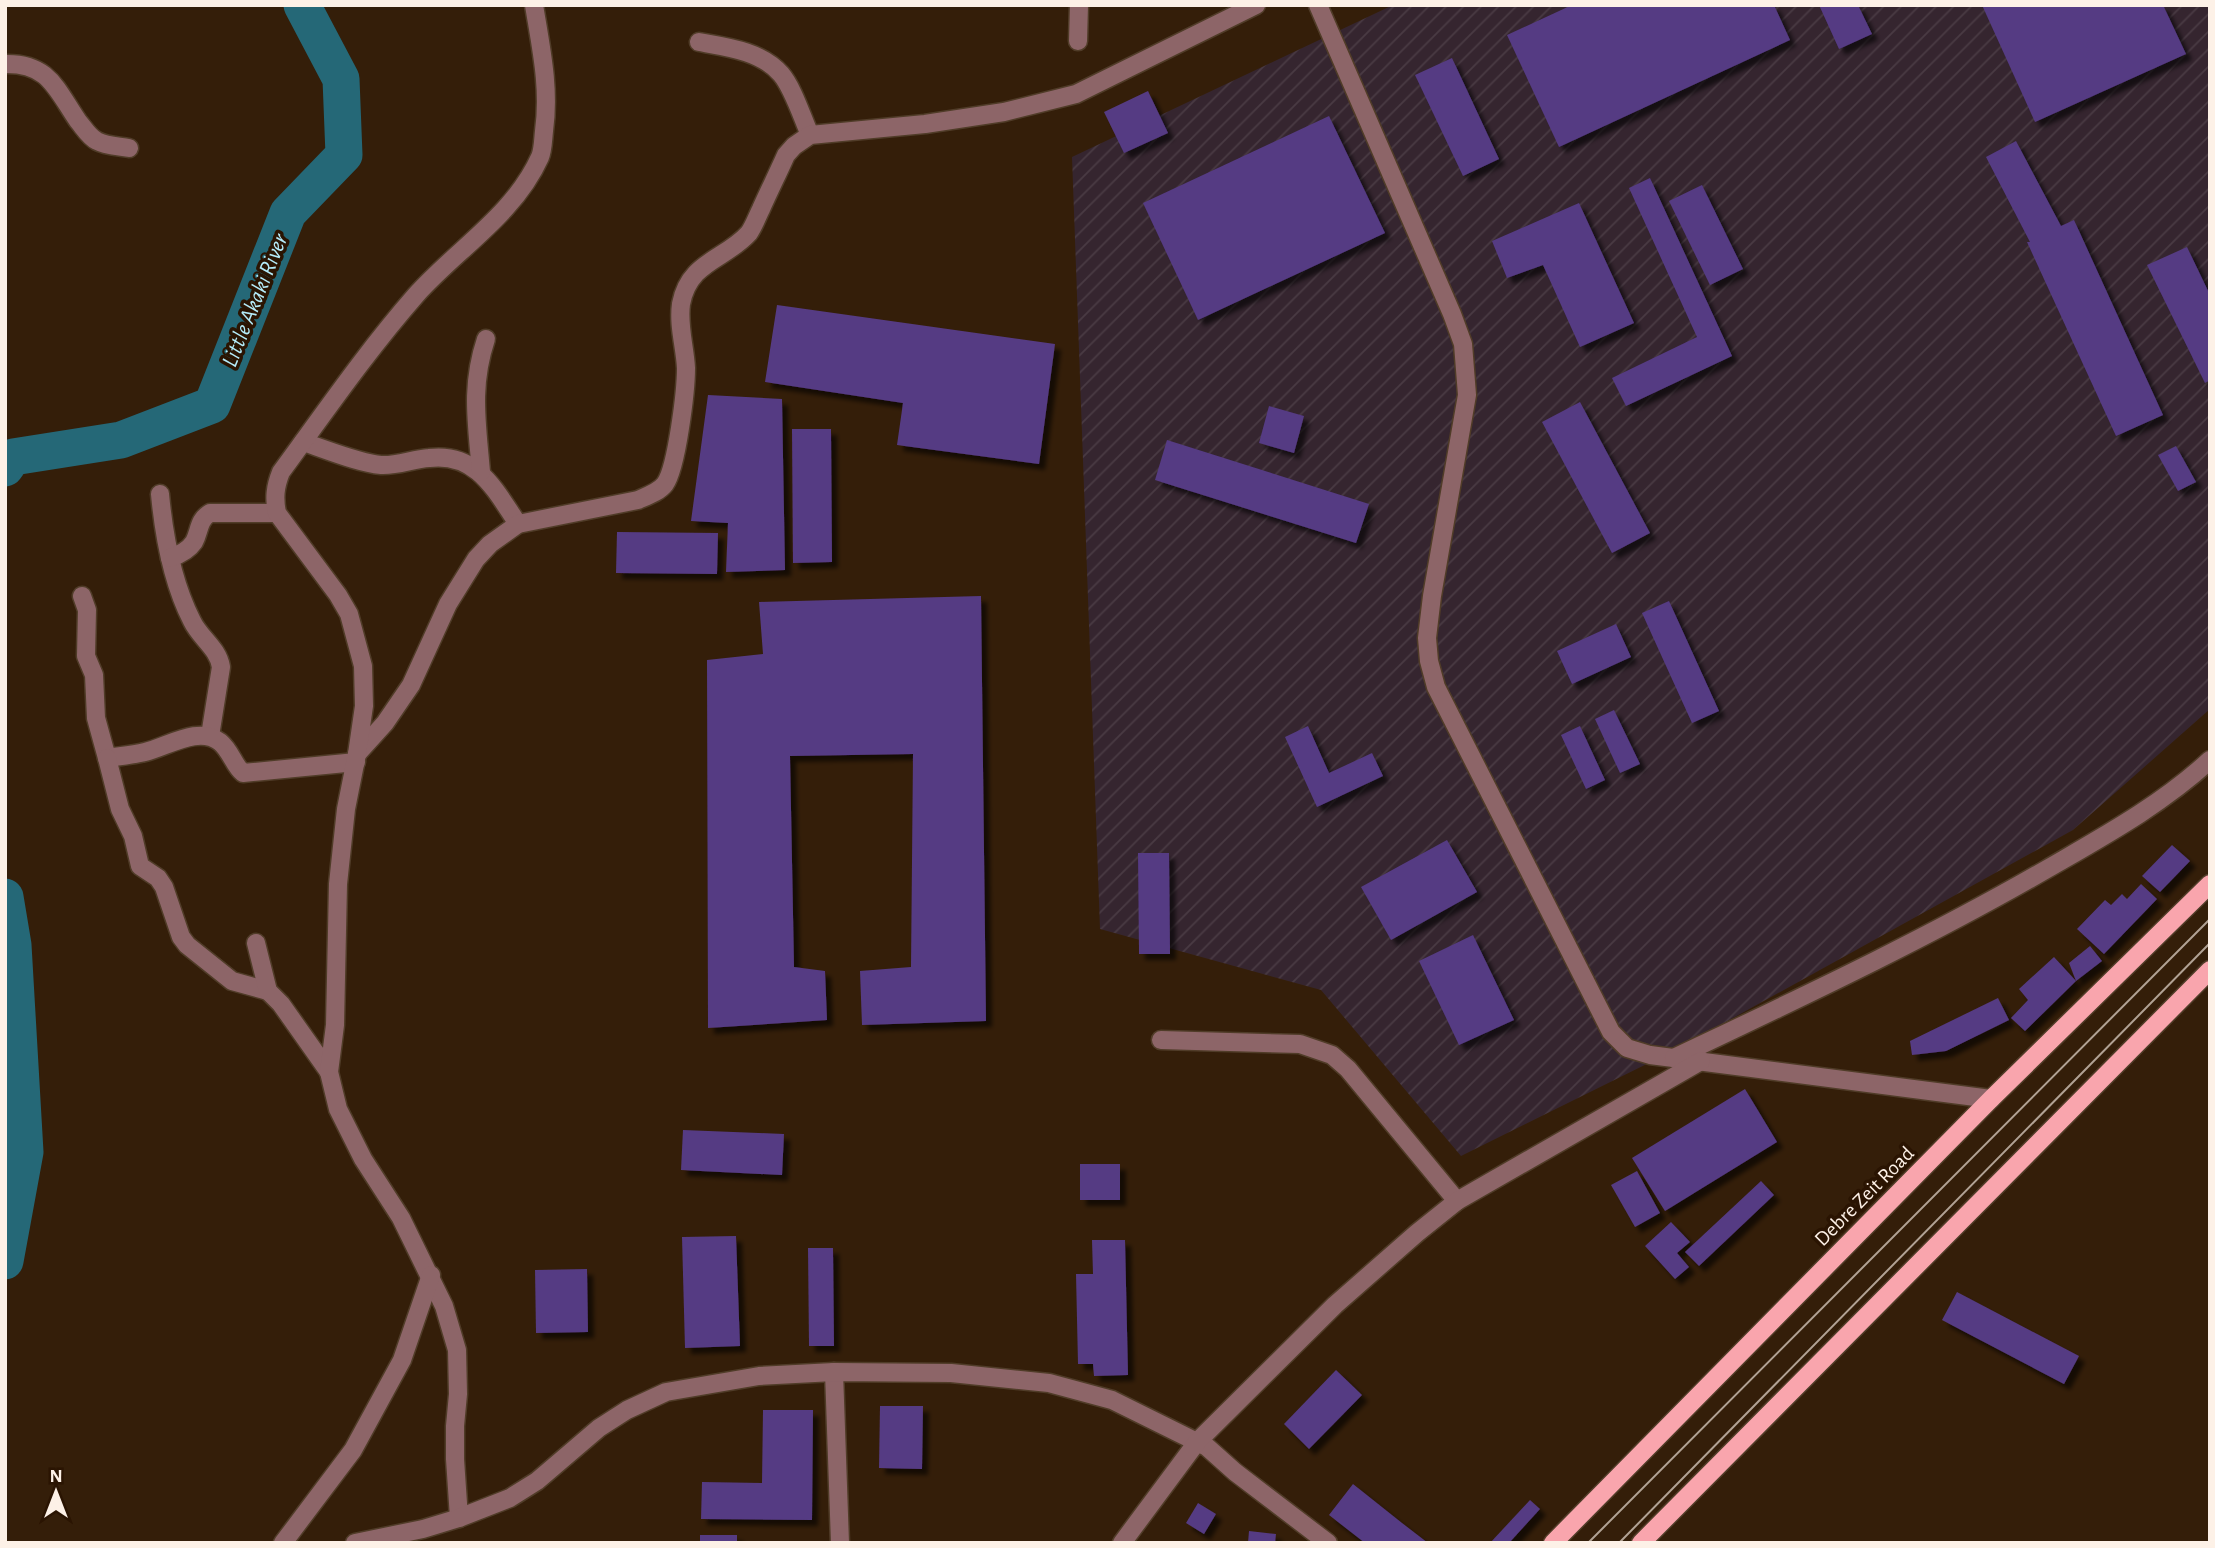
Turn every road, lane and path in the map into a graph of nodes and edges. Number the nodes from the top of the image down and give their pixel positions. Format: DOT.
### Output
graph roads {
  1 [pos="534,5"];
  2 [pos="1079,5"];
  3 [pos="1256,5"];
  4 [pos="1318,5"];
  5 [pos="1078,41"];
  6 [pos="699,42"];
  7 [pos="5,64"];
  8 [pos="810,135"];
  9 [pos="129,148"];
  10 [pos="486,339"];
  11 [pos="303,442"];
  12 [pos="481,472"];
  13 [pos="160,494"];
  14 [pos="277,513"];
  15 [pos="518,524"];
  16 [pos="170,558"];
  17 [pos="82,596"];
  18 [pos="210,736"];
  19 [pos="107,758"];
  20 [pos="357,758"];
  21 [pos="2210,760"];
  22 [pos="2210,884"];
  23 [pos="256,943"];
  24 [pos="2210,970"];
  25 [pos="268,991"];
  26 [pos="1161,1040"];
  27 [pos="1674,1058"];
  28 [pos="1701,1061"];
  29 [pos="330,1072"];
  30 [pos="1991,1099"];
  31 [pos="1457,1201"];
  32 [pos="431,1275"];
  33 [pos="834,1372"];
  34 [pos="1197,1442"];
  35 [pos="459,1518"];
  36 [pos="283,1543"];
  37 [pos="355,1543"];
  38 [pos="840,1543"];
  39 [pos="1122,1543"];
  40 [pos="1328,1543"];
  41 [pos="1553,1543"];
  42 [pos="1641,1543"];
  1 -- 11 [label="street"];
  2 -- 5 [label="street"];
  3 -- 8 [label="street"];
  4 -- 27 [label="street"];
  6 -- 8 [label="street"];
  7 -- 9 [label="street"];
  8 -- 15 [label="street"];
  10 -- 12 [label="street"];
  11 -- 12 [label="street"];
  11 -- 14 [label="street"];
  12 -- 15 [label="street"];
  13 -- 16 [label="street"];
  14 -- 16 [label="street"];
  14 -- 20 [label="street"];
  15 -- 20 [label="street"];
  16 -- 18 [label="street"];
  17 -- 19 [label="street"];
  18 -- 19 [label="street"];
  18 -- 20 [label="street"];
  19 -- 25 [label="street"];
  20 -- 29 [label="street"];
  21 -- 27 [label="street"];
  22 -- 30 [label="main road, Debre Zeit Road"];
  23 -- 25 [label="street"];
  24 -- 42 [label="main road"];
  25 -- 29 [label="street"];
  26 -- 31 [label="street"];
  27 -- 28 [label="street"];
  28 -- 30 [label="street"];
  28 -- 31 [label="street"];
  29 -- 32 [label="street"];
  30 -- 41 [label="main road, Debre Zeit Road"];
  31 -- 34 [label="street"];
  32 -- 35 [label="street"];
  32 -- 36 [label="street"];
  33 -- 34 [label="street"];
  33 -- 35 [label="street"];
  33 -- 38 [label="street"];
  34 -- 39 [label="street"];
  34 -- 40 [label="street"];
  35 -- 37 [label="street"];
}
